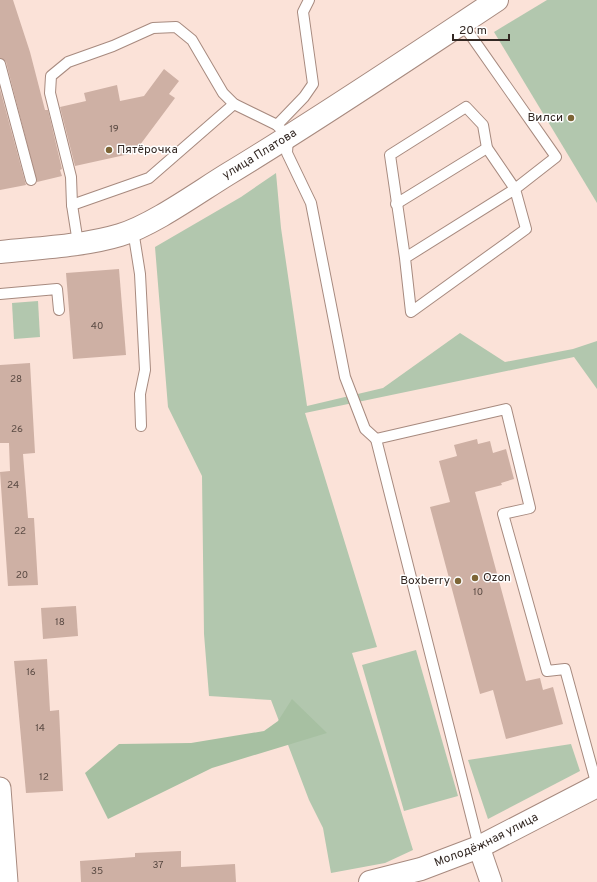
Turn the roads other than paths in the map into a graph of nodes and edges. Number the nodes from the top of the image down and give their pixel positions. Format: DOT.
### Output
graph roads {
  1 [pos="309,0"];
  2 [pos="497,0"];
  3 [pos="462,23"];
  4 [pos="0,64"];
  5 [pos="234,104"];
  6 [pos="283,131"];
  7 [pos="487,148"];
  8 [pos="31,180"];
  9 [pos="515,189"];
  10 [pos="396,204"];
  11 [pos="72,205"];
  12 [pos="133,230"];
  13 [pos="78,243"];
  14 [pos="0,252"];
  15 [pos="405,258"];
  16 [pos="0,294"];
  17 [pos="59,310"];
  18 [pos="141,426"];
  19 [pos="376,439"];
  20 [pos="597,786"];
  21 [pos="0,788"];
  22 [pos="479,846"];
  23 [pos="7,882"];
  24 [pos="370,882"];
  25 [pos="492,882"];
  1 -- 6 [label="lane"];
  2 -- 3 [label="street, улица Платова"];
  3 -- 6 [label="street, улица Платова"];
  3 -- 9 [label="lane"];
  4 -- 8 [label="lane"];
  5 -- 6 [label="lane"];
  5 -- 11 [label="lane"];
  5 -- 11 [label="lane"];
  6 -- 12 [label="street, улица Платова"];
  6 -- 19 [label="lane"];
  7 -- 9 [label="lane"];
  7 -- 10 [label="lane"];
  7 -- 10 [label="lane"];
  9 -- 15 [label="lane"];
  9 -- 15 [label="lane"];
  10 -- 15 [label="lane"];
  11 -- 13 [label="lane"];
  12 -- 13 [label="street, улица Платова"];
  12 -- 18 [label="lane"];
  13 -- 14 [label="street, улица Платова"];
  16 -- 17 [label="lane"];
  19 -- 20 [label="lane"];
  19 -- 22 [label="lane"];
  20 -- 22 [label="street, Молодёжная улица"];
  21 -- 23 [label="street"];
  22 -- 24 [label="street, Молодёжная улица"];
  22 -- 25 [label="street"];
}
